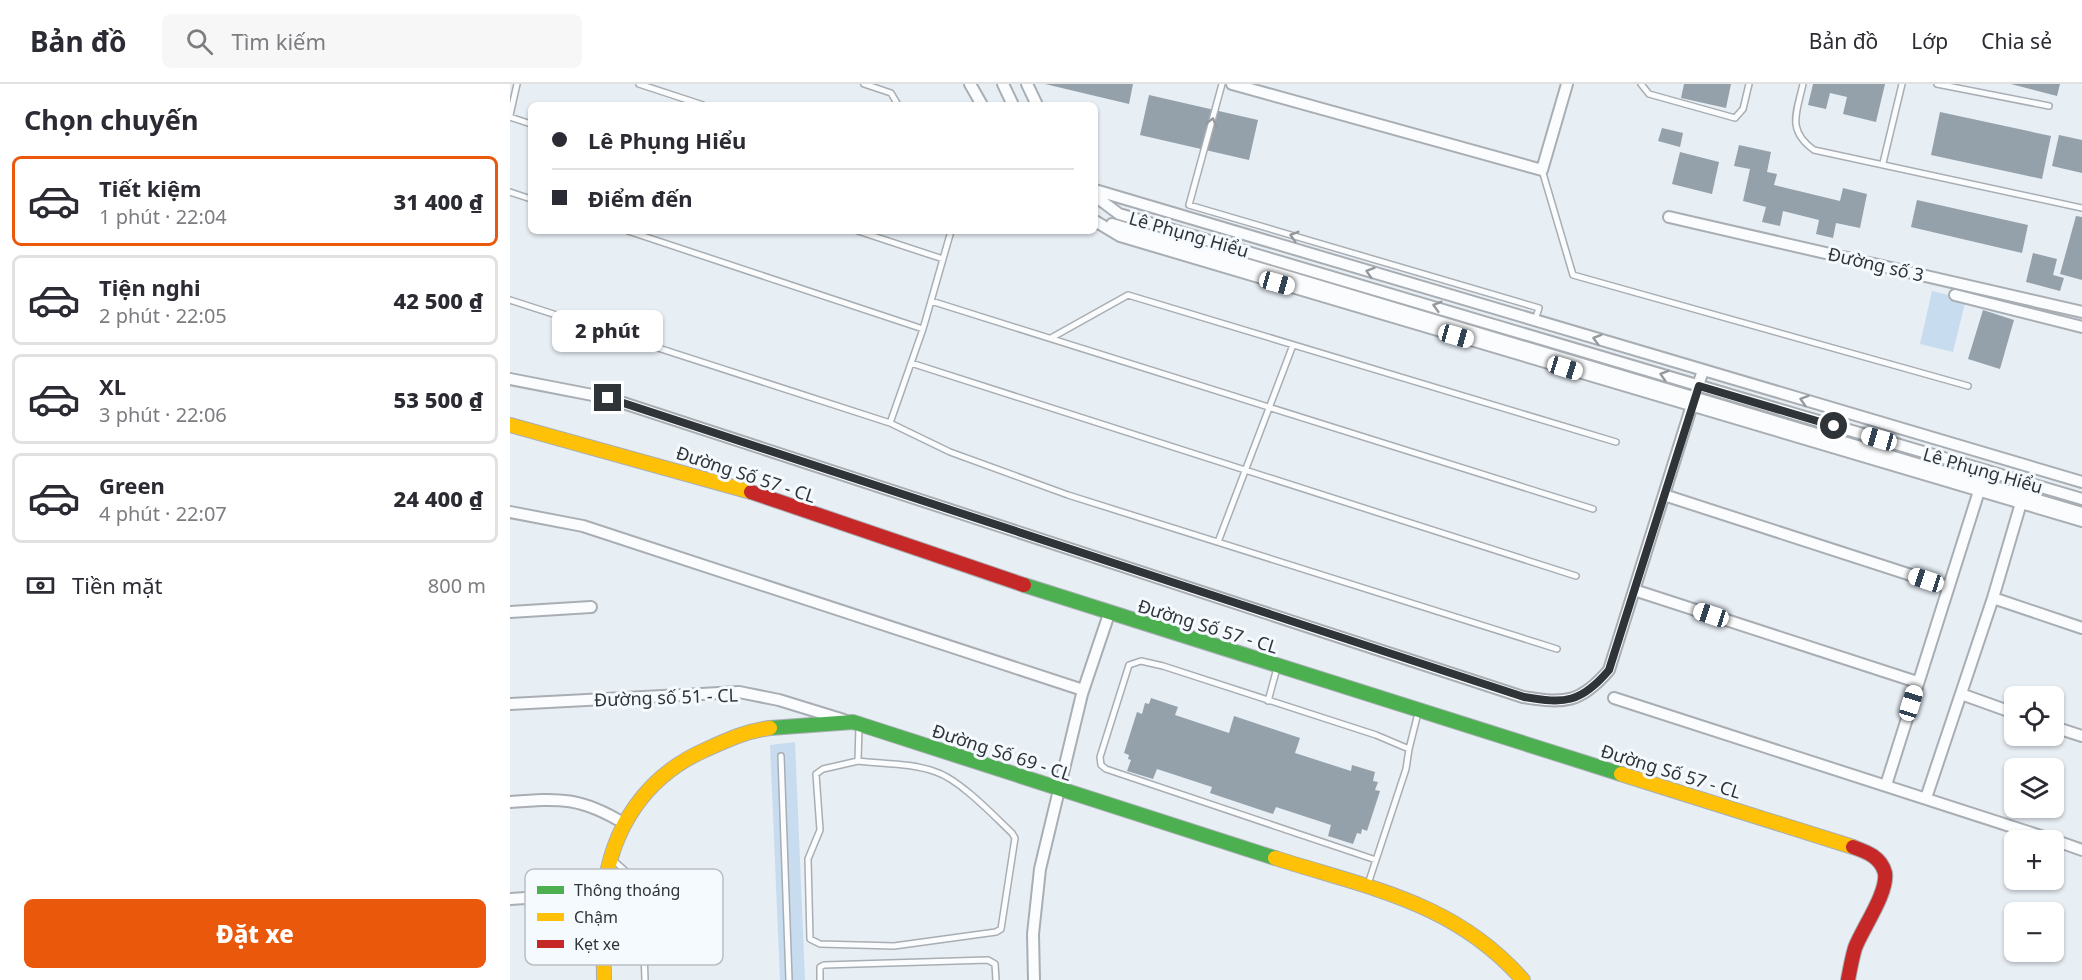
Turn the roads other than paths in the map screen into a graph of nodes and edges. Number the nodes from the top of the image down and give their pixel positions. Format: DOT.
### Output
graph roads {
  1 [pos="517,84"];
  2 [pos="639,84"];
  3 [pos="864,84"];
  4 [pos="970,84"];
  5 [pos="1004,84"];
  6 [pos="1027,84"];
  7 [pos="1222,84"];
  8 [pos="1233,84"];
  9 [pos="1567,84"];
  10 [pos="1641,84"];
  11 [pos="1749,84"];
  12 [pos="1803,84"];
  13 [pos="1902,84"];
  14 [pos="1937,84"];
  15 [pos="694,102"];
  16 [pos="896,102"];
  17 [pos="980,102"];
  18 [pos="1012,102"];
  19 [pos="1036,102"];
  20 [pos="2049,106"];
  21 [pos="510,116"];
  22 [pos="528,123"];
  23 [pos="1883,163"];
  24 [pos="1542,170"];
  25 [pos="1098,191"];
  26 [pos="510,192"];
  27 [pos="528,197"];
  28 [pos="1098,198"];
  29 [pos="2082,208"];
  30 [pos="1669,217"];
  31 [pos="1098,221"];
  32 [pos="637,234"];
  33 [pos="867,234"];
  34 [pos="950,234"];
  35 [pos="943,259"];
  36 [pos="1955,296"];
  37 [pos="510,300"];
  38 [pos="931,301"];
  39 [pos="2082,312"];
  40 [pos="1534,320"];
  41 [pos="2082,327"];
  42 [pos="923,329"];
  43 [pos="1530,333"];
  44 [pos="1051,338"];
  45 [pos="1293,345"];
  46 [pos="1524,352"];
  47 [pos="911,363"];
  48 [pos="1703,370"];
  49 [pos="510,379"];
  50 [pos="1699,386"];
  51 [pos="1968,386"];
  52 [pos="1693,402"];
  53 [pos="1268,406"];
  54 [pos="890,423"];
  55 [pos="510,425"];
  56 [pos="1616,442"];
  57 [pos="1244,470"];
  58 [pos="2082,482"];
  59 [pos="1979,490"];
  60 [pos="1664,495"];
  61 [pos="2082,499"];
  62 [pos="2021,503"];
  63 [pos="1593,509"];
  64 [pos="510,512"];
  65 [pos="2082,513"];
  66 [pos="2082,521"];
  67 [pos="1218,542"];
  68 [pos="1576,576"];
  69 [pos="1948,587"];
  70 [pos="1634,590"];
  71 [pos="1993,598"];
  72 [pos="591,607"];
  73 [pos="510,612"];
  74 [pos="1109,614"];
  75 [pos="2082,628"];
  76 [pos="1557,650"];
  77 [pos="1278,666"];
  78 [pos="1917,682"];
  79 [pos="1083,690"];
  80 [pos="1961,694"];
  81 [pos="1614,698"];
  82 [pos="1268,701"];
  83 [pos="510,704"];
  84 [pos="2004,709"];
  85 [pos="1419,711"];
  86 [pos="856,723"];
  87 [pos="2064,730"];
  88 [pos="2082,736"];
  89 [pos="1408,749"];
  90 [pos="781,756"];
  91 [pos="858,761"];
  92 [pos="1887,785"];
  93 [pos="1058,790"];
  94 [pos="1926,798"];
  95 [pos="510,802"];
  96 [pos="625,824"];
  97 [pos="2023,830"];
  98 [pos="2064,844"];
  99 [pos="2082,850"];
  100 [pos="611,858"];
  101 [pos="1376,860"];
  102 [pos="609,869"];
  103 [pos="623,869"];
  104 [pos="1367,887"];
  105 [pos="525,898"];
  106 [pos="510,899"];
  107 [pos="644,965"];
  108 [pos="645,980"];
  109 [pos="789,980"];
  110 [pos="820,980"];
  111 [pos="996,980"];
  112 [pos="1034,980"];
  113 [pos="1523,980"];
  114 [pos="1848,980"];
  1 -- 21 [label="lane"];
  2 -- 15 [label="lane"];
  3 -- 16 [label="lane"];
  4 -- 17 [label="street"];
  5 -- 18 [label="street"];
  6 -- 19 [label="street"];
  40 -- 7 [label="lane, one-way"];
  8 -- 24 [label="street"];
  9 -- 24 [label="street"];
  10 -- 11 [label="lane"];
  12 -- 23 [label="lane"];
  13 -- 23 [label="lane"];
  14 -- 20 [label="lane"];
  21 -- 22 [label="lane"];
  23 -- 29 [label="lane"];
  24 -- 51 [label="lane"];
  40 -- 25 [label="street, Lê Phụng Hiểu, one-way"];
  26 -- 27 [label="lane"];
  43 -- 28 [label="street, Lê Phụng Hiểu, one-way"];
  30 -- 39 [label="street, Đường số 3"];
  31 -- 46 [label="street, Lê Phụng Hiểu"];
  32 -- 42 [label="lane"];
  33 -- 35 [label="lane"];
  34 -- 35 [label="lane"];
  35 -- 38 [label="lane"];
  36 -- 41 [label="street"];
  37 -- 54 [label="lane"];
  38 -- 42 [label="lane"];
  38 -- 44 [label="lane"];
  40 -- 43 [label="street"];
  48 -- 40 [label="street, Lê Phụng Hiểu, one-way"];
  42 -- 47 [label="lane"];
  43 -- 46 [label="street"];
  50 -- 43 [label="street, Lê Phụng Hiểu, one-way"];
  44 -- 45 [label="lane"];
  44 -- 53 [label="lane"];
  45 -- 53 [label="lane"];
  45 -- 56 [label="lane"];
  46 -- 52 [label="street, Lê Phụng Hiểu"];
  47 -- 54 [label="lane"];
  47 -- 57 [label="lane"];
  48 -- 50 [label="street"];
  58 -- 48 [label="street, Lê Phụng Hiểu, one-way"];
  49 -- 70 [label="street"];
  50 -- 52 [label="street"];
  50 -- 61 [label="street, Lê Phụng Hiểu"];
  52 -- 59 [label="street, Lê Phụng Hiểu"];
  52 -- 60 [label="street"];
  52 -- 65 [label="street, Lê Phụng Hiểu"];
  53 -- 57 [label="lane"];
  53 -- 63 [label="lane"];
  54 -- 67 [label="lane"];
  55 -- 74 [label="street, Đường Số 57 - CL"];
  57 -- 67 [label="lane"];
  57 -- 68 [label="lane"];
  59 -- 62 [label="street, Lê Phụng Hiểu"];
  59 -- 69 [label="street"];
  60 -- 69 [label="street"];
  60 -- 70 [label="street"];
  62 -- 66 [label="street, Lê Phụng Hiểu"];
  62 -- 71 [label="street"];
  64 -- 79 [label="street"];
  67 -- 76 [label="lane"];
  69 -- 78 [label="street"];
  70 -- 78 [label="street"];
  71 -- 75 [label="street"];
  71 -- 80 [label="street"];
  72 -- 73 [label="street"];
  74 -- 77 [label="street, Đường Số 57 - CL"];
  74 -- 79 [label="street"];
  77 -- 82 [label="lane"];
  77 -- 85 [label="street, Đường Số 57 - CL"];
  78 -- 92 [label="street"];
  79 -- 93 [label="street"];
  80 -- 84 [label="street"];
  80 -- 94 [label="street"];
  81 -- 92 [label="street"];
  82 -- 89 [label="lane"];
  82 -- 101 [label="lane"];
  83 -- 86 [label="street, Đường số 51 - CL"];
  85 -- 89 [label="lane"];
  85 -- 114 [label="street, Đường Số 57 - CL"];
  86 -- 91 [label="lane"];
  86 -- 93 [label="street, Đường Số 69 - CL"];
  86 -- 96 [label="street, Đường Số 69 - CL"];
  87 -- 88 [label="street"];
  89 -- 101 [label="lane"];
  90 -- 109 [label="lane"];
  91 -- 91 [label="lane"];
  92 -- 94 [label="street"];
  93 -- 104 [label="street, Đường Số 69 - CL"];
  93 -- 112 [label="street"];
  94 -- 97 [label="street"];
  95 -- 96 [label="street"];
  96 -- 100 [label="street, Đường Số 69 - CL"];
  98 -- 99 [label="street"];
  100 -- 102 [label="street, Đường Số 69 - CL"];
  100 -- 103 [label="lane"];
  101 -- 104 [label="lane"];
  104 -- 113 [label="street, Đường Số 69 - CL"];
  105 -- 106 [label="street"];
  107 -- 108 [label="lane"];
  110 -- 111 [label="lane"];
}
